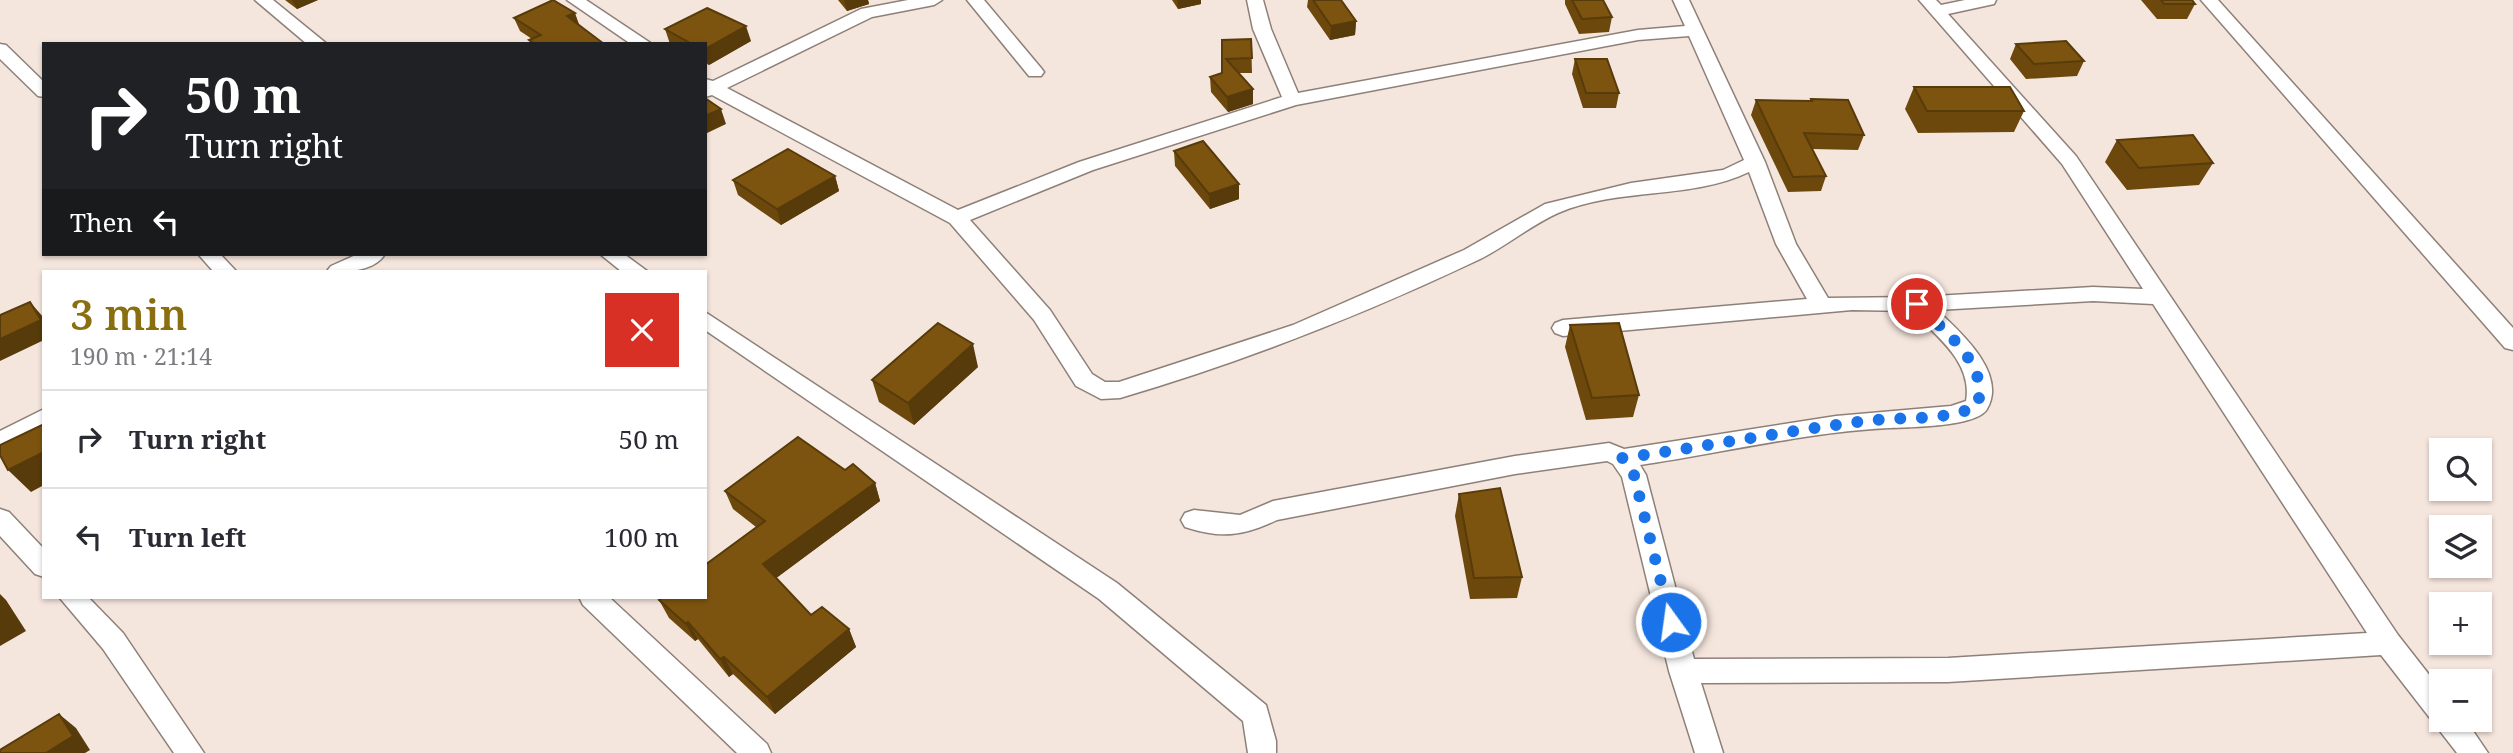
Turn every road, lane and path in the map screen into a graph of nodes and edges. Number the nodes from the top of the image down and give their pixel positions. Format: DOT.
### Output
graph roads {
  1 [pos="262,0"];
  2 [pos="575,0"];
  3 [pos="933,0"];
  4 [pos="975,0"];
  5 [pos="1255,0"];
  6 [pos="1681,0"];
  7 [pos="1989,0"];
  8 [pos="2209,0"];
  9 [pos="1932,6"];
  10 [pos="1693,31"];
  11 [pos="315,42"];
  12 [pos="640,42"];
  13 [pos="0,49"];
  14 [pos="1035,72"];
  15 [pos="708,88"];
  16 [pos="42,90"];
  17 [pos="1292,100"];
  18 [pos="1755,162"];
  19 [pos="1727,174"];
  20 [pos="1761,183"];
  21 [pos="957,218"];
  22 [pos="210,256"];
  23 [pos="370,256"];
  24 [pos="613,256"];
  25 [pos="224,270"];
  26 [pos="340,270"];
  27 [pos="634,270"];
  28 [pos="2158,297"];
  29 [pos="1917,304"];
  30 [pos="1821,305"];
  31 [pos="707,320"];
  32 [pos="1563,328"];
  33 [pos="2513,342"];
  34 [pos="42,419"];
  35 [pos="0,442"];
  36 [pos="1622,458"];
  37 [pos="0,519"];
  38 [pos="1194,520"];
  39 [pos="42,565"];
  40 [pos="74,599"];
  41 [pos="594,599"];
  42 [pos="2388,643"];
  43 [pos="1683,671"];
  44 [pos="2429,696"];
  45 [pos="2458,732"];
  46 [pos="190,753"];
  47 [pos="757,753"];
  48 [pos="1262,753"];
  49 [pos="1709,753"];
  50 [pos="2474,753"];
  1 -- 11 [label="street"];
  2 -- 12 [label="street"];
  3 -- 15 [label="street"];
  4 -- 14 [label="street"];
  5 -- 17 [label="street"];
  6 -- 10 [label="street"];
  7 -- 9 [label="street"];
  8 -- 33 [label="street"];
  9 -- 28 [label="street"];
  10 -- 17 [label="street"];
  10 -- 18 [label="street"];
  13 -- 16 [label="street"];
  15 -- 21 [label="street"];
  17 -- 21 [label="street"];
  18 -- 19 [label="street"];
  18 -- 20 [label="street"];
  19 -- 20 [label="street"];
  19 -- 21 [label="street"];
  20 -- 30 [label="street"];
  22 -- 25 [label="street"];
  23 -- 26 [label="street"];
  24 -- 27 [label="street"];
  28 -- 29 [label="street"];
  28 -- 42 [label="street"];
  29 -- 30 [label="street"];
  29 -- 36 [label="street"];
  30 -- 32 [label="street"];
  31 -- 48 [label="street"];
  34 -- 35 [label="street"];
  36 -- 38 [label="street"];
  36 -- 43 [label="street"];
  37 -- 39 [label="street"];
  40 -- 46 [label="street"];
  41 -- 47 [label="street"];
  42 -- 43 [label="street"];
  42 -- 44 [label="street"];
  43 -- 49 [label="street"];
  45 -- 50 [label="street"];
}
